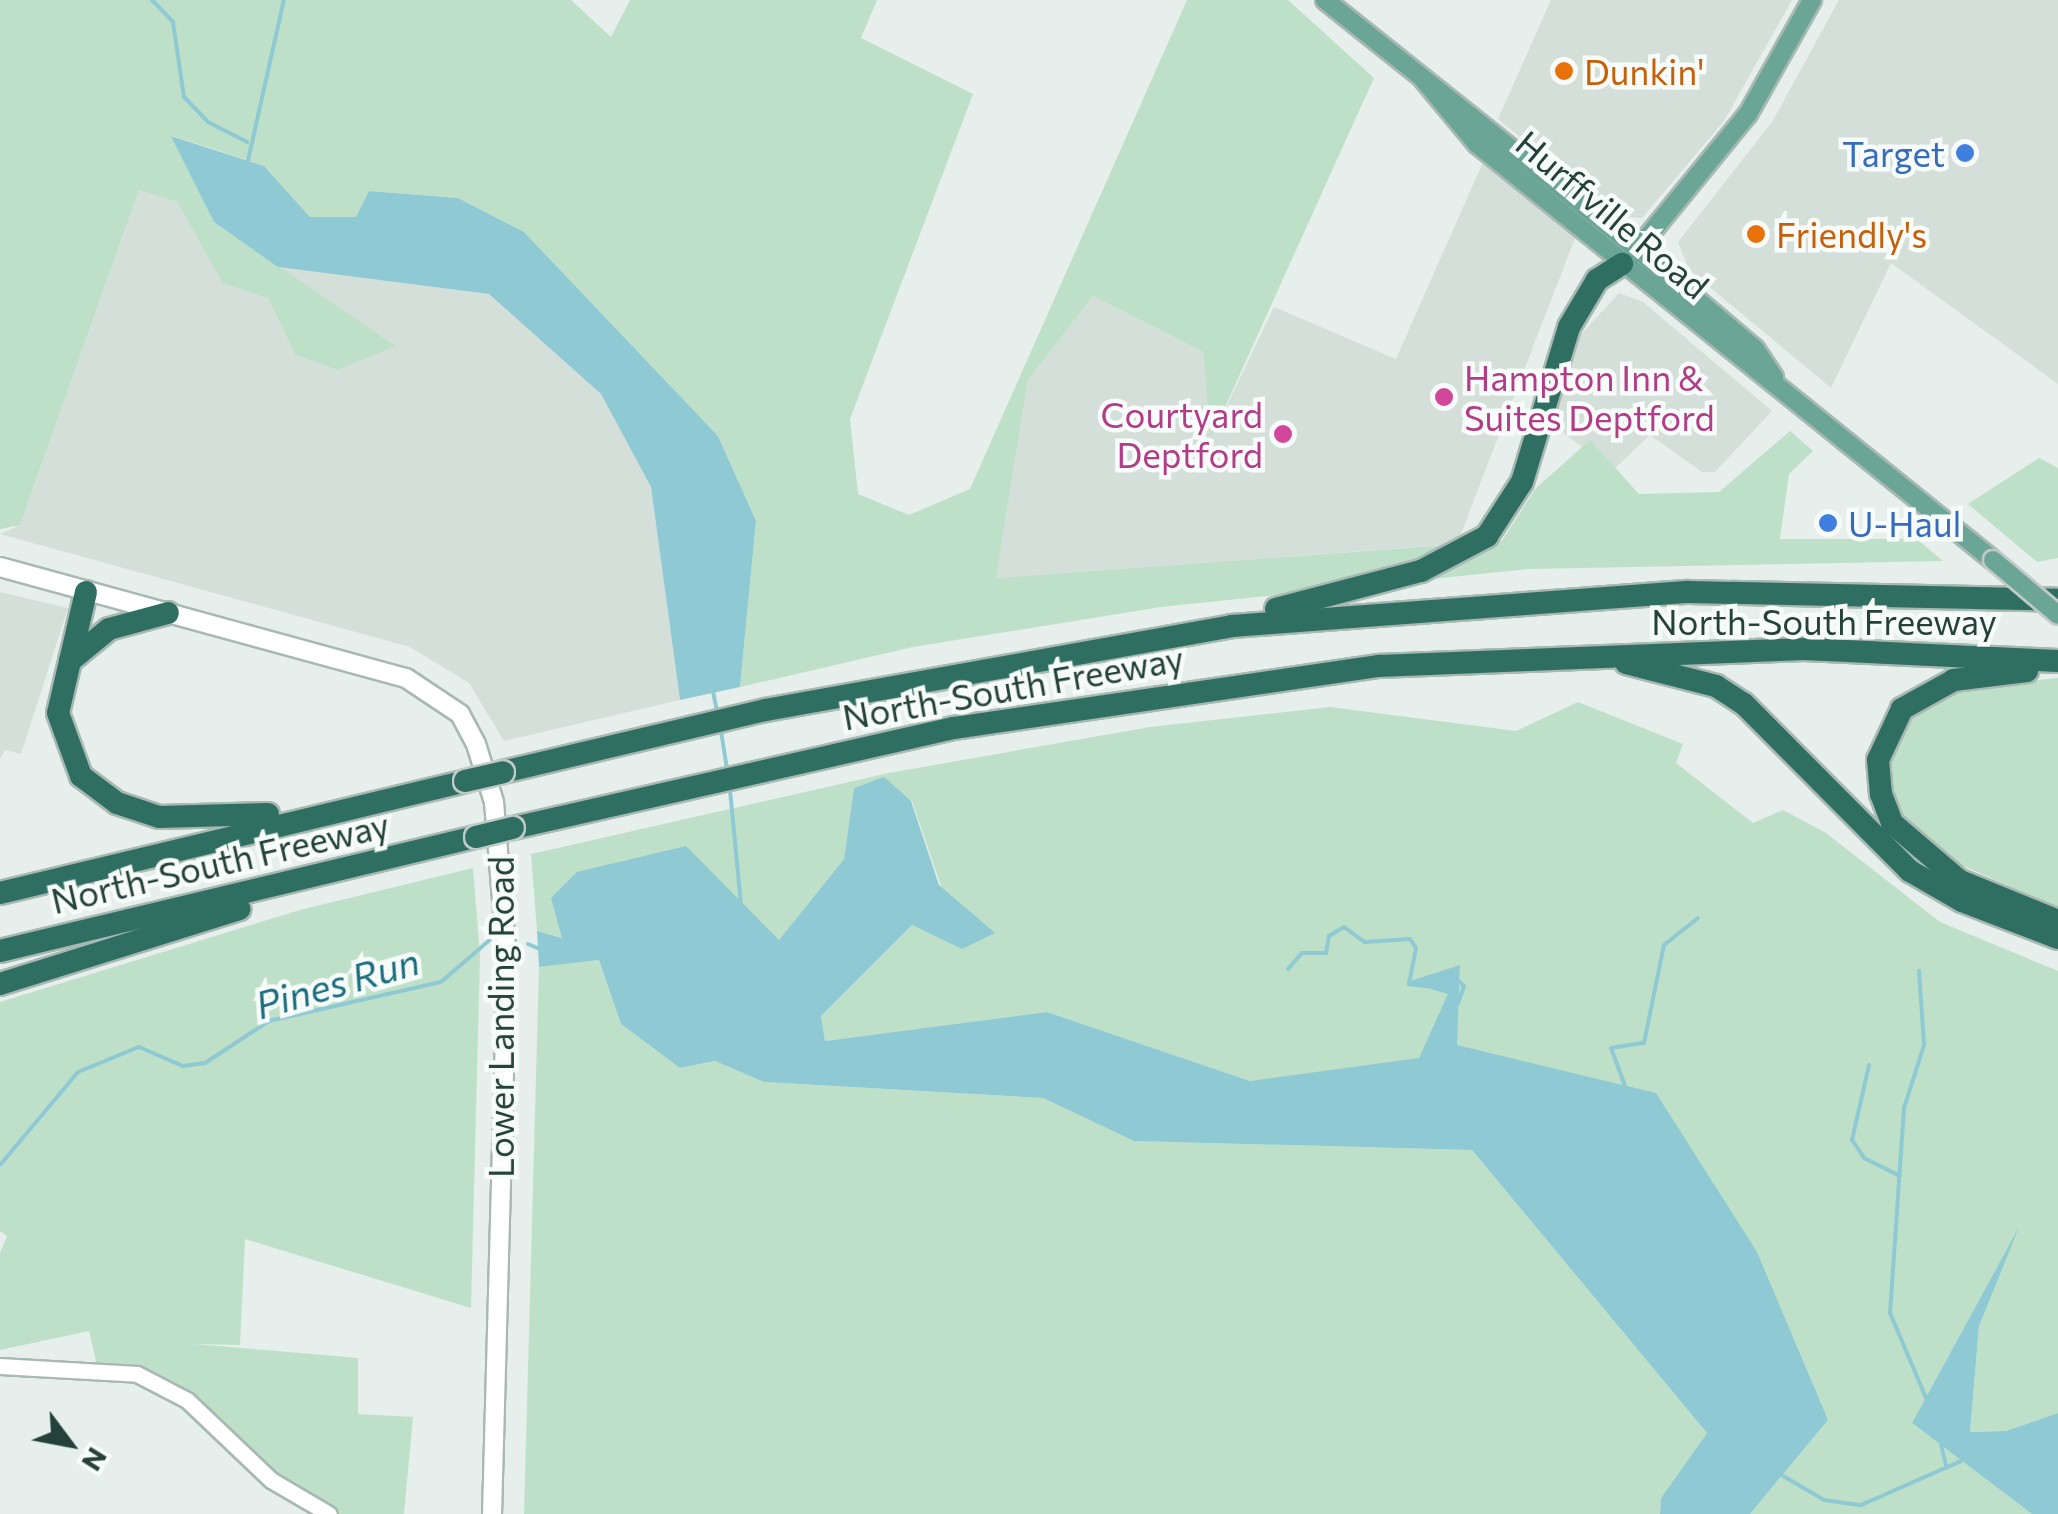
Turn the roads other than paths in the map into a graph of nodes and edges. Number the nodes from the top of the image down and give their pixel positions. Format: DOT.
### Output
graph roads {
  1 [pos="1325,0"];
  2 [pos="1812,0"];
  3 [pos="1630,257"];
  4 [pos="0,567"];
  5 [pos="86,592"];
  6 [pos="2058,600"];
  7 [pos="168,613"];
  8 [pos="2058,615"];
  9 [pos="1232,626"];
  10 [pos="1603,656"];
  11 [pos="68,664"];
  12 [pos="2058,665"];
  13 [pos="312,818"];
  14 [pos="348,868"];
  15 [pos="0,892"];
  16 [pos="2058,921"];
  17 [pos="2058,938"];
  18 [pos="0,951"];
  19 [pos="0,984"];
  20 [pos="0,1366"];
  21 [pos="329,1514"];
  22 [pos="492,1514"];
  1 -- 3 [label="main road, Hurffville Road"];
  2 -- 3 [label="main road"];
  3 -- 8 [label="main road, Hurffville Road, bridge"];
  3 -- 9 [label="highway"];
  4 -- 5 [label="main road, Lower Landing Road"];
  5 -- 7 [label="main road, Lower Landing Road"];
  5 -- 11 [label="highway"];
  6 -- 9 [label="highway, North-South Freeway"];
  7 -- 11 [label="highway"];
  7 -- 22 [label="main road, Lower Landing Road"];
  9 -- 13 [label="highway, North-South Freeway, bridge"];
  10 -- 12 [label="highway, North-South Freeway"];
  10 -- 14 [label="highway, North-South Freeway, bridge"];
  10 -- 17 [label="highway"];
  11 -- 13 [label="highway"];
  12 -- 16 [label="highway"];
  13 -- 15 [label="highway, North-South Freeway"];
  14 -- 18 [label="highway, North-South Freeway"];
  14 -- 19 [label="highway"];
  20 -- 21 [label="street"];
}
